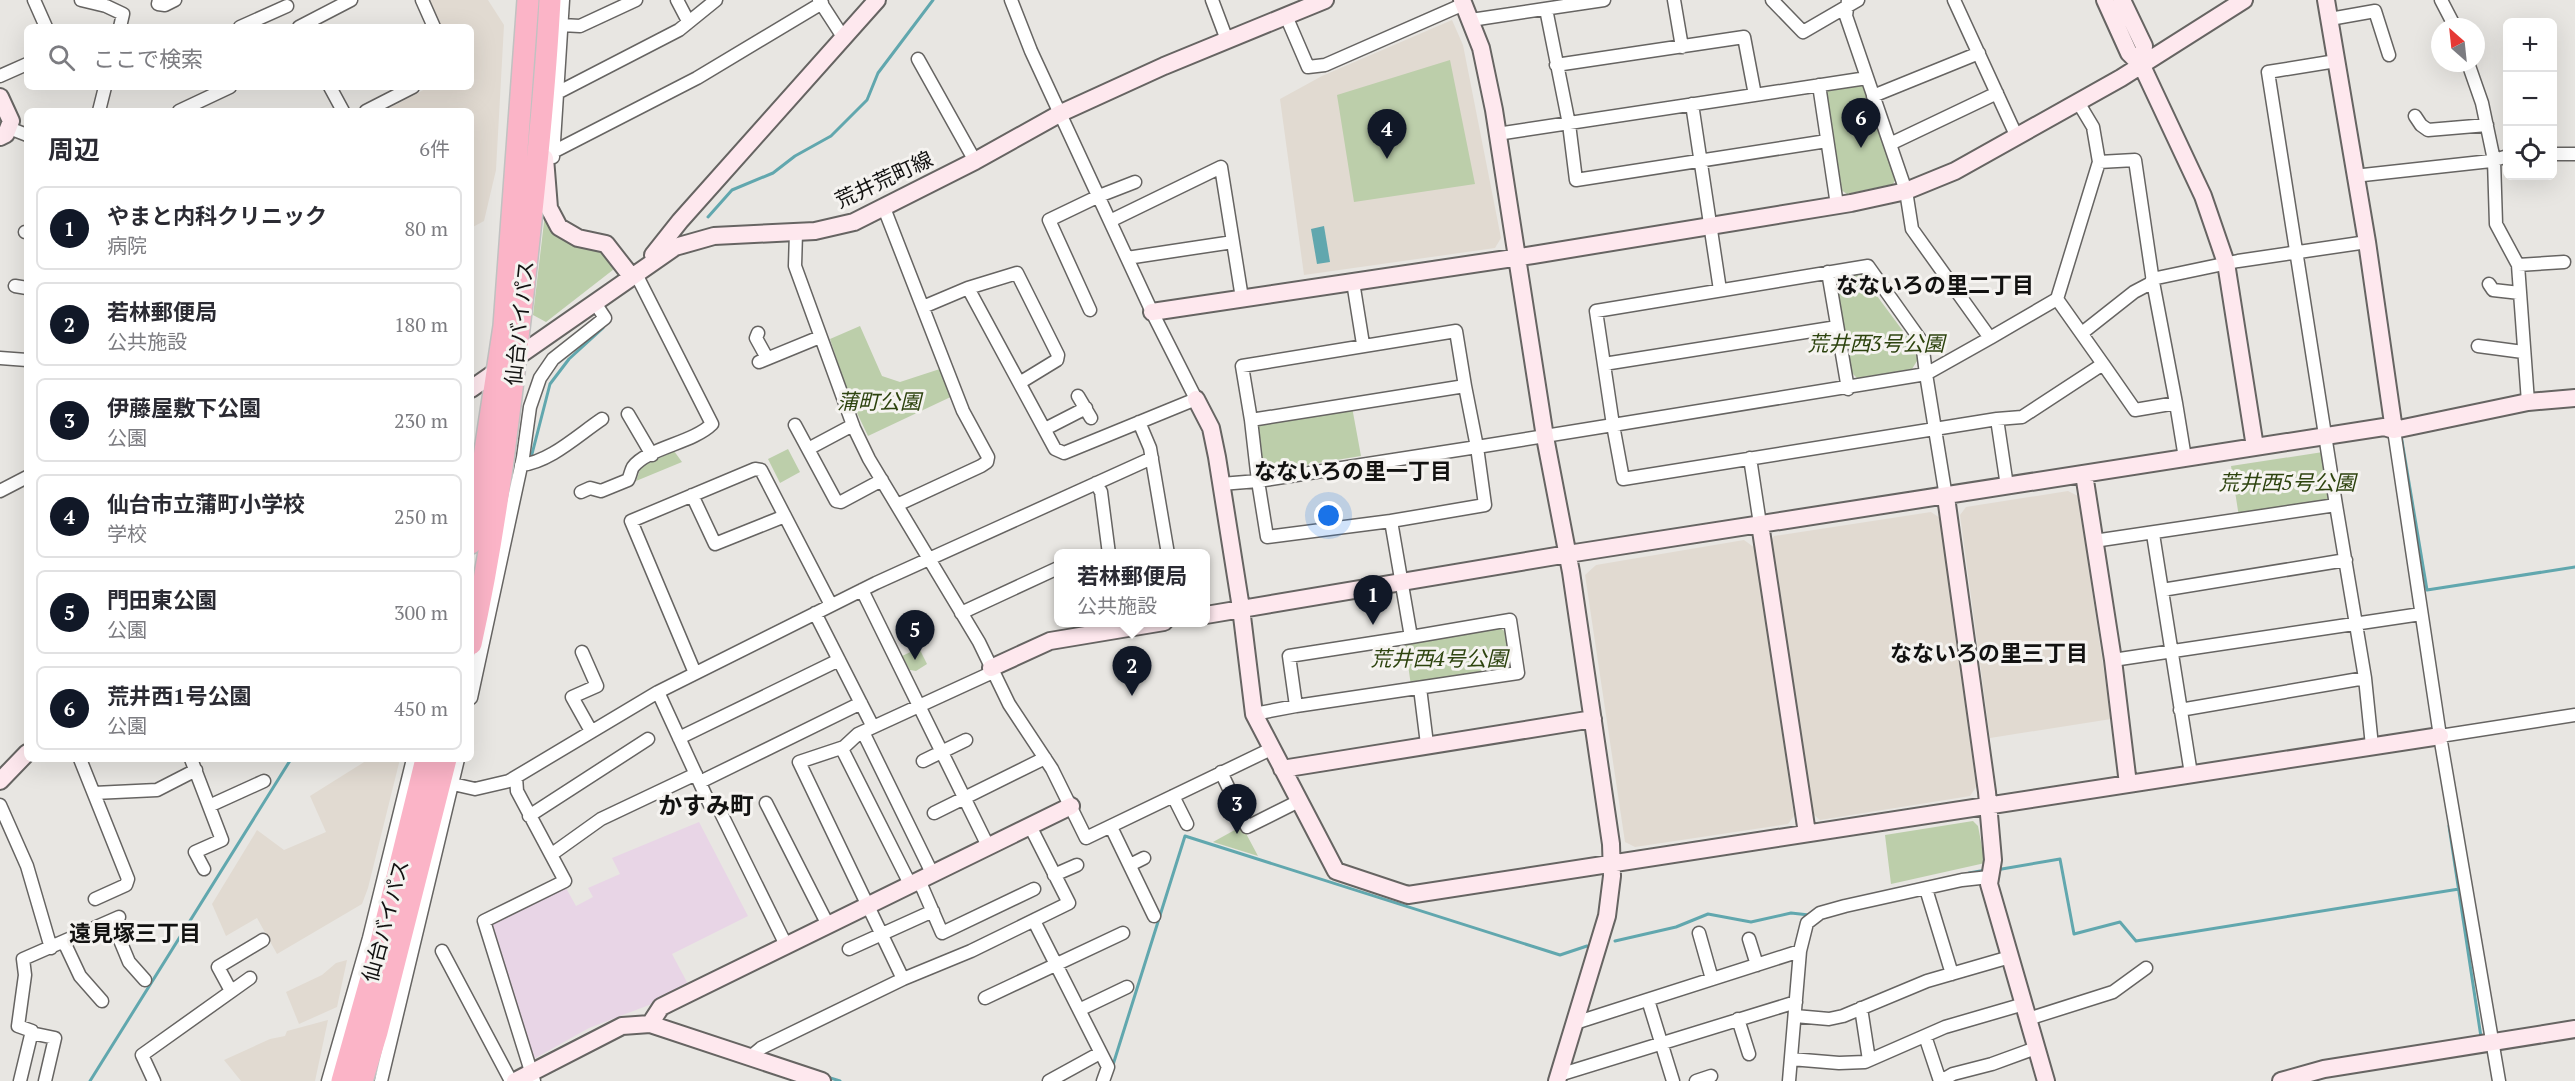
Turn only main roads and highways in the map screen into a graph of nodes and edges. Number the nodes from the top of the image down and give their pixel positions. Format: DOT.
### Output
graph roads {
  1 [pos="512,0"];
  2 [pos="528,0"];
  3 [pos="550,0"];
  4 [pos="523,62"];
  5 [pos="474,523"];
  6 [pos="474,631"];
  7 [pos="425,762"];
  8 [pos="445,762"];
  9 [pos="342,1081"];
  10 [pos="362,1081"];
  1 -- 4 [label="highway"];
  2 -- 4 [label="highway"];
  3 -- 6 [label="highway, 仙台バイパス"];
  4 -- 5 [label="highway, 仙台バイパス"];
  7 -- 9 [label="highway, 仙台バイパス"];
  8 -- 10 [label="highway, 仙台バイパス"];
}
